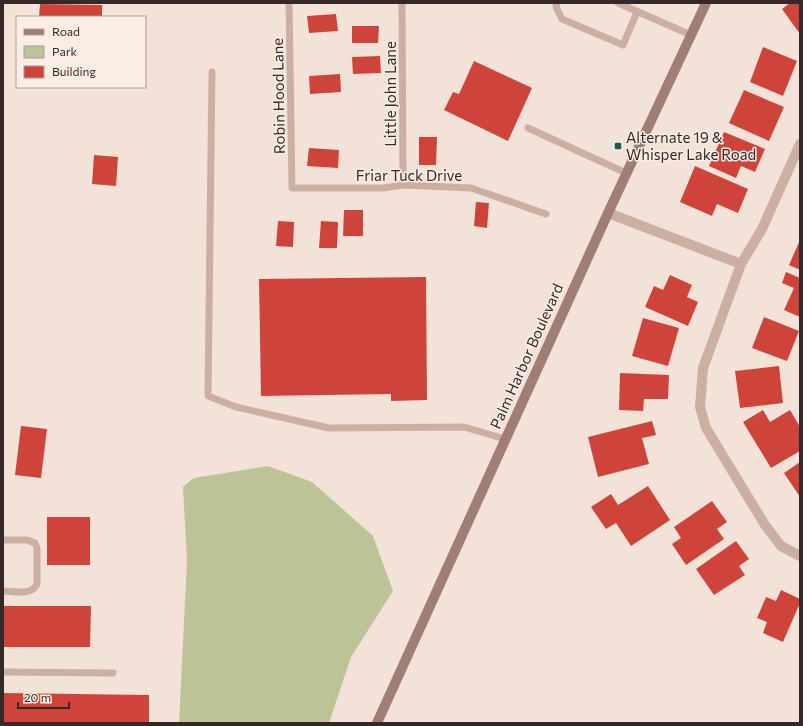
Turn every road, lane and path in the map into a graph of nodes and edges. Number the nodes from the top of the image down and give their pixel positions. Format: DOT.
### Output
graph roads {
  1 [pos="290,3"];
  2 [pos="402,3"];
  3 [pos="557,3"];
  4 [pos="618,3"];
  5 [pos="706,3"];
  6 [pos="637,12"];
  7 [pos="691,36"];
  8 [pos="212,72"];
  9 [pos="528,128"];
  10 [pos="800,144"];
  11 [pos="626,173"];
  12 [pos="403,185"];
  13 [pos="292,188"];
  14 [pos="608,213"];
  15 [pos="546,214"];
  16 [pos="741,264"];
  17 [pos="505,438"];
  18 [pos="3,540"];
  19 [pos="800,556"];
  20 [pos="3,591"];
  21 [pos="3,672"];
  22 [pos="113,673"];
  23 [pos="377,723"];
  1 -- 13 [label="lane, Robin Hood Lane"];
  2 -- 12 [label="lane, Little John Lane"];
  3 -- 6 [label="lane"];
  4 -- 6 [label="lane"];
  5 -- 7 [label="main road, Palm Harbor Boulevard"];
  6 -- 7 [label="lane"];
  7 -- 11 [label="main road, Palm Harbor Boulevard"];
  8 -- 17 [label="lane"];
  9 -- 11 [label="lane"];
  10 -- 16 [label="street"];
  11 -- 14 [label="main road, Palm Harbor Boulevard"];
  12 -- 13 [label="lane, Friar Tuck Drive"];
  12 -- 15 [label="lane, Friar Tuck Drive"];
  14 -- 16 [label="street"];
  14 -- 17 [label="main road, Palm Harbor Boulevard"];
  16 -- 19 [label="street"];
  17 -- 23 [label="main road, Palm Harbor Boulevard"];
  18 -- 20 [label="lane"];
  21 -- 22 [label="lane"];
}
